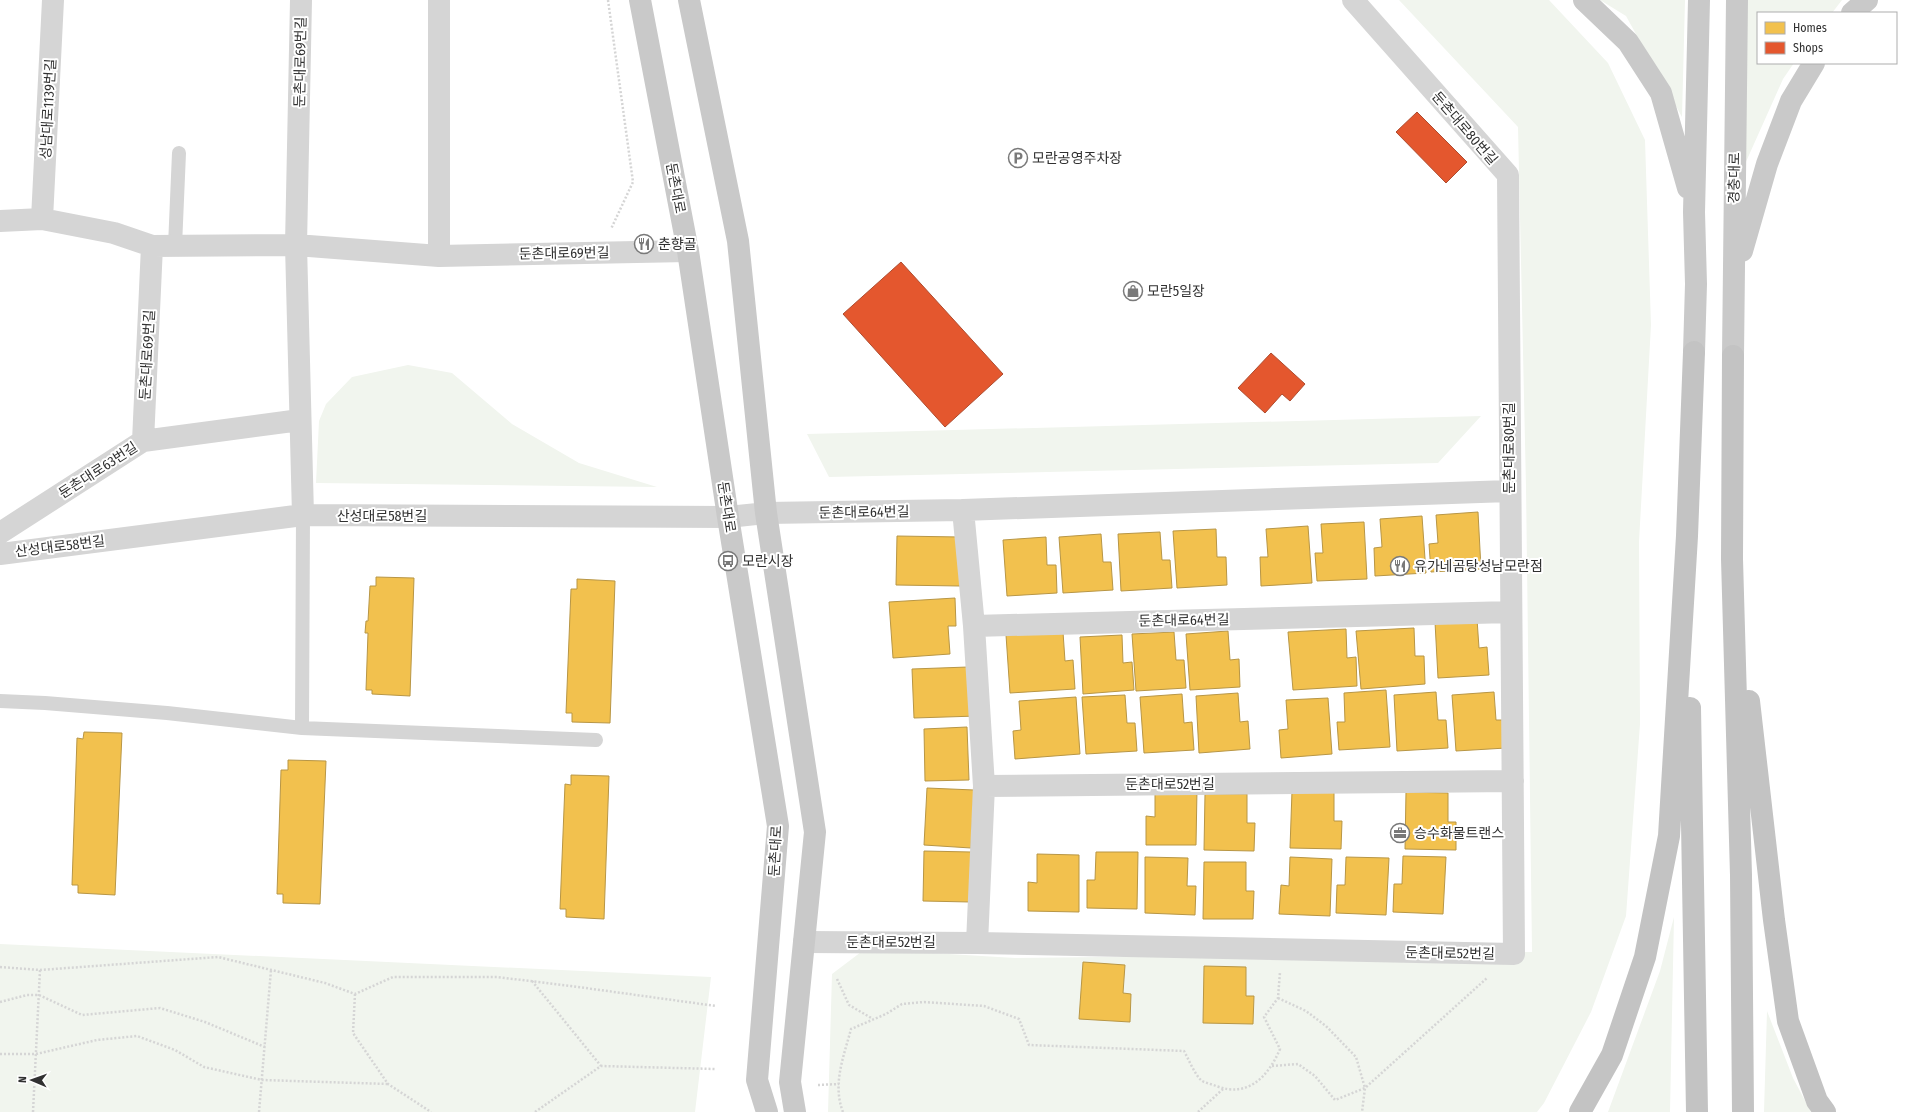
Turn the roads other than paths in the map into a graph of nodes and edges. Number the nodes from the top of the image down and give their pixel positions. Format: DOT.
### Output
graph roads {
  1 [pos="53,0"];
  2 [pos="301,0"];
  3 [pos="439,0"];
  4 [pos="640,0"];
  5 [pos="689,0"];
  6 [pos="1353,0"];
  7 [pos="1584,0"];
  8 [pos="1699,0"];
  9 [pos="1737,0"];
  10 [pos="1867,0"];
  11 [pos="1853,12"];
  12 [pos="1813,64"];
  13 [pos="178,153"];
  14 [pos="1694,212"];
  15 [pos="42,219"];
  16 [pos="0,221"];
  17 [pos="296,245"];
  18 [pos="152,246"];
  19 [pos="175,246"];
  20 [pos="688,251"];
  21 [pos="440,256"];
  22 [pos="1733,287"];
  23 [pos="1694,352"];
  24 [pos="1733,356"];
  25 [pos="300,420"];
  26 [pos="143,441"];
  27 [pos="1509,491"];
  28 [pos="963,510"];
  29 [pos="766,513"];
  30 [pos="303,515"];
  31 [pos="728,517"];
  32 [pos="0,533"];
  33 [pos="1687,536"];
  34 [pos="0,554"];
  35 [pos="1732,559"];
  36 [pos="1511,612"];
  37 [pos="974,626"];
  38 [pos="0,701"];
  39 [pos="302,728"];
  40 [pos="596,740"];
  41 [pos="1514,781"];
  42 [pos="984,786"];
  43 [pos="804,942"];
  44 [pos="977,943"];
  45 [pos="1514,954"];
  46 [pos="767,1112"];
  47 [pos="795,1112"];
  48 [pos="1580,1112"];
  49 [pos="1697,1112"];
  50 [pos="1743,1112"];
  51 [pos="1825,1112"];
  1 -- 15 [label="street, 성남대로1139번길"];
  2 -- 17 [label="street, 둔촌대로69번길"];
  3 -- 21 [label="street"];
  4 -- 20 [label="main road, 둔촌대로"];
  5 -- 29 [label="main road"];
  6 -- 27 [label="street, 둔촌대로80번길"];
  7 -- 14 [label="main road"];
  8 -- 14 [label="main road"];
  9 -- 22 [label="main road, 경충대로"];
  10 -- 11 [label="main road"];
  12 -- 22 [label="main road"];
  13 -- 19 [label="lane"];
  14 -- 23 [label="main road"];
  15 -- 16 [label="street, 둔촌대로69번길"];
  15 -- 18 [label="street, 둔촌대로69번길"];
  17 -- 19 [label="street, 둔촌대로69번길"];
  17 -- 21 [label="street, 둔촌대로69번길"];
  17 -- 25 [label="street"];
  18 -- 19 [label="street, 둔촌대로69번길"];
  18 -- 26 [label="street, 둔촌대로69번길"];
  20 -- 21 [label="street, 둔촌대로69번길"];
  20 -- 31 [label="main road, 둔촌대로"];
  22 -- 24 [label="main road, 경충대로"];
  23 -- 33 [label="highway"];
  24 -- 35 [label="highway"];
  25 -- 26 [label="street, 둔촌대로63번길"];
  25 -- 30 [label="street"];
  26 -- 32 [label="street, 둔촌대로63번길"];
  27 -- 28 [label="street, 둔촌대로64번길"];
  27 -- 36 [label="street, 둔촌대로80번길"];
  28 -- 29 [label="street, 둔촌대로64번길"];
  28 -- 37 [label="street"];
  29 -- 31 [label="street, 산성대로58번길"];
  29 -- 43 [label="main road"];
  30 -- 31 [label="street, 산성대로58번길"];
  30 -- 34 [label="street, 산성대로58번길"];
  30 -- 39 [label="lane"];
  31 -- 46 [label="main road, 둔촌대로"];
  33 -- 48 [label="highway"];
  33 -- 49 [label="highway"];
  35 -- 50 [label="highway"];
  35 -- 51 [label="highway"];
  36 -- 37 [label="street, 둔촌대로64번길"];
  36 -- 41 [label="street, 둔촌대로80번길"];
  37 -- 42 [label="street"];
  38 -- 39 [label="lane"];
  39 -- 40 [label="lane"];
  41 -- 42 [label="street, 둔촌대로52번길"];
  41 -- 45 [label="street, 둔촌대로80번길"];
  42 -- 44 [label="street"];
  43 -- 44 [label="street, 둔촌대로52번길"];
  43 -- 47 [label="main road"];
  44 -- 45 [label="street, 둔촌대로52번길"];
}
